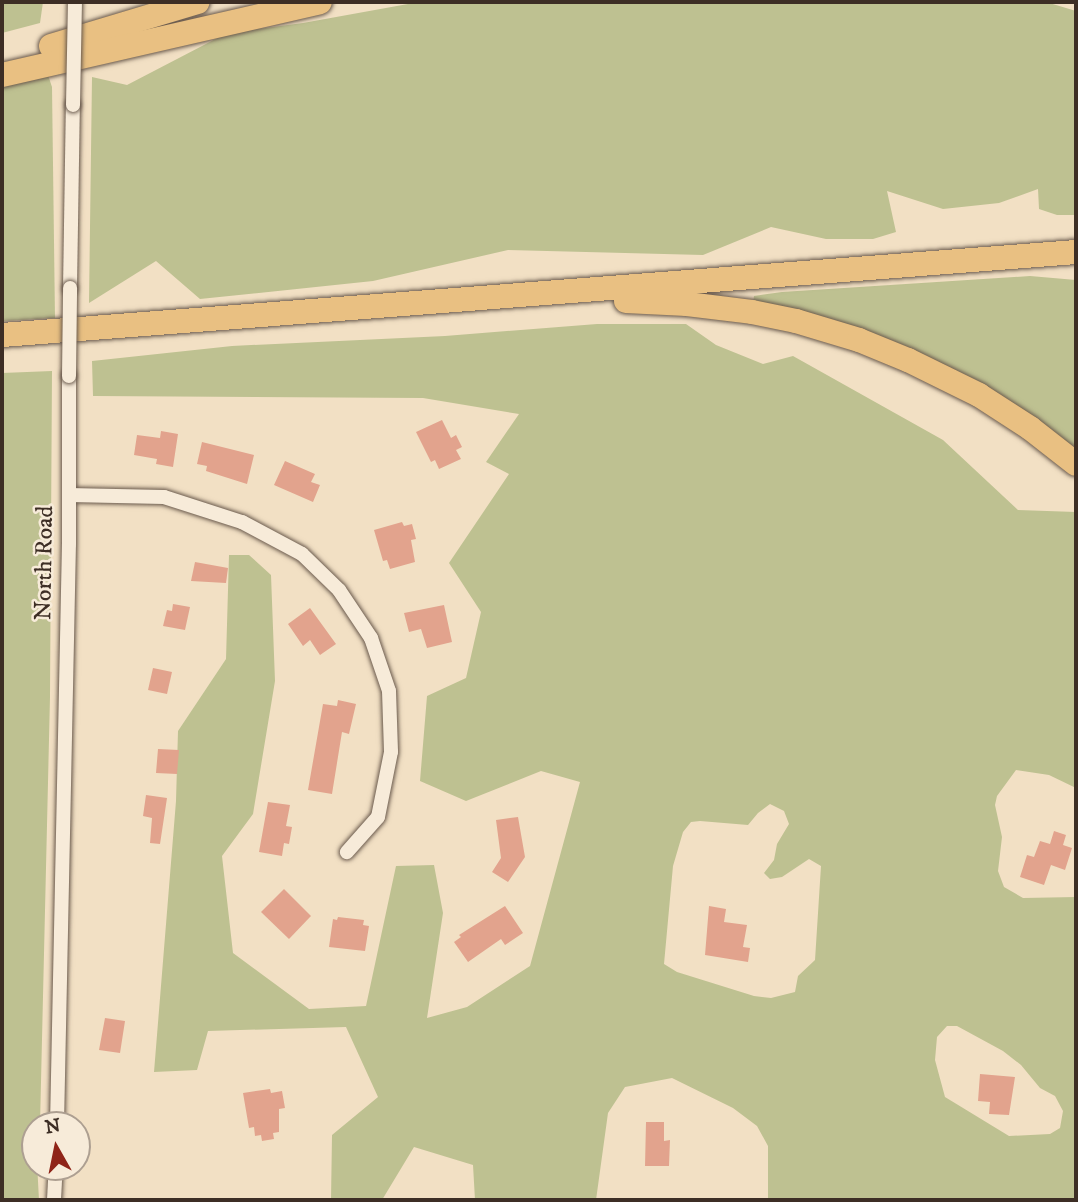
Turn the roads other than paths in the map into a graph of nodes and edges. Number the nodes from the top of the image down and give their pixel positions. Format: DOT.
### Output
graph roads {
  1 [pos="75,2"];
  2 [pos="198,2"];
  3 [pos="320,2"];
  4 [pos="2,61"];
  5 [pos="2,75"];
  6 [pos="1076,252"];
  7 [pos="549,293"];
  8 [pos="2,335"];
  9 [pos="1076,464"];
  10 [pos="69,495"];
  11 [pos="347,852"];
  12 [pos="57,1111"];
  13 [pos="55,1181"];
  14 [pos="54,1200"];
  1 -- 10 [label="street, North Road, bridge"];
  2 -- 4 [label="highway"];
  3 -- 5 [label="highway"];
  6 -- 7 [label="highway"];
  7 -- 8 [label="highway"];
  7 -- 9 [label="highway"];
  10 -- 11 [label="street"];
  10 -- 12 [label="street, North Road"];
  13 -- 14 [label="street"];
}
